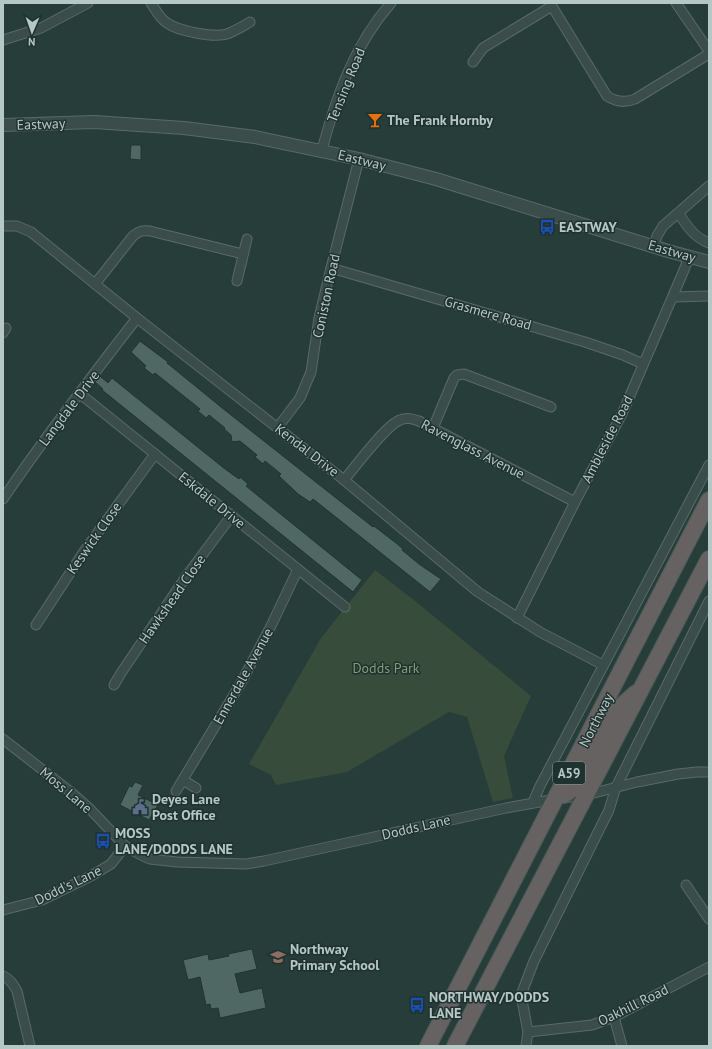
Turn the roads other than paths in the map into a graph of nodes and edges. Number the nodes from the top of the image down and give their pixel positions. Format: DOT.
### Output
graph roads {
  1 [pos="88,3"];
  2 [pos="151,3"];
  3 [pos="391,3"];
  4 [pos="676,3"];
  5 [pos="551,4"];
  6 [pos="250,22"];
  7 [pos="3,40"];
  8 [pos="709,51"];
  9 [pos="709,54"];
  10 [pos="473,62"];
  11 [pos="3,125"];
  12 [pos="322,150"];
  13 [pos="360,159"];
  14 [pos="709,186"];
  15 [pos="679,213"];
  16 [pos="3,226"];
  17 [pos="247,239"];
  18 [pos="709,244"];
  19 [pos="654,246"];
  20 [pos="243,254"];
  21 [pos="689,257"];
  22 [pos="709,262"];
  23 [pos="331,268"];
  24 [pos="237,281"];
  25 [pos="95,284"];
  26 [pos="709,296"];
  27 [pos="673,297"];
  28 [pos="137,318"];
  29 [pos="643,364"];
  30 [pos="79,393"];
  31 [pos="551,407"];
  32 [pos="278,427"];
  33 [pos="433,428"];
  34 [pos="155,454"];
  35 [pos="709,465"];
  36 [pos="344,480"];
  37 [pos="3,499"];
  38 [pos="709,500"];
  39 [pos="575,502"];
  40 [pos="232,515"];
  41 [pos="709,559"];
  42 [pos="298,569"];
  43 [pos="709,601"];
  44 [pos="345,607"];
  45 [pos="517,618"];
  46 [pos="36,625"];
  47 [pos="603,664"];
  48 [pos="114,685"];
  49 [pos="643,686"];
  50 [pos="3,739"];
  51 [pos="709,772"];
  52 [pos="183,780"];
  53 [pos="616,787"];
  54 [pos="196,788"];
  55 [pos="176,791"];
  56 [pos="586,795"];
  57 [pos="556,799"];
  58 [pos="533,802"];
  59 [pos="125,846"];
  60 [pos="686,885"];
  61 [pos="3,910"];
  62 [pos="709,919"];
  63 [pos="709,967"];
  64 [pos="3,976"];
  65 [pos="614,1017"];
  66 [pos="528,1032"];
  67 [pos="30,1046"];
  68 [pos="428,1046"];
  69 [pos="455,1046"];
  70 [pos="526,1046"];
  71 [pos="622,1046"];
  1 -- 7 [label="street"];
  2 -- 6 [label="street"];
  3 -- 12 [label="street, Tensing Road"];
  4 -- 8 [label="street"];
  5 -- 9 [label="street"];
  5 -- 10 [label="street"];
  11 -- 12 [label="street, Eastway"];
  12 -- 13 [label="street, Eastway"];
  13 -- 19 [label="street, Eastway"];
  13 -- 23 [label="street, Coniston Road"];
  14 -- 15 [label="street"];
  15 -- 18 [label="street"];
  15 -- 19 [label="street"];
  16 -- 25 [label="street, Kendal Drive"];
  17 -- 20 [label="street"];
  19 -- 21 [label="street, Eastway"];
  20 -- 24 [label="street"];
  20 -- 25 [label="street"];
  21 -- 22 [label="street, Eastway"];
  21 -- 27 [label="street, Ambleside Road"];
  23 -- 29 [label="street, Grasmere Road"];
  23 -- 32 [label="street, Coniston Road"];
  25 -- 28 [label="street, Kendal Drive"];
  26 -- 27 [label="street"];
  27 -- 29 [label="street, Ambleside Road"];
  28 -- 30 [label="street, Langdale Drive"];
  28 -- 32 [label="street, Kendal Drive"];
  29 -- 39 [label="street, Ambleside Road"];
  30 -- 34 [label="street, Eskdale Drive"];
  30 -- 37 [label="street, Langdale Drive"];
  31 -- 33 [label="street"];
  32 -- 36 [label="street, Kendal Drive"];
  33 -- 36 [label="street, Ravenglass Avenue"];
  33 -- 39 [label="street, Ravenglass Avenue"];
  34 -- 40 [label="street, Eskdale Drive"];
  34 -- 46 [label="street, Keswick Close"];
  35 -- 47 [label="street, Northway"];
  36 -- 45 [label="street, Kendal Drive"];
  38 -- 57 [label="highway, Northway / A59"];
  39 -- 45 [label="street, Ambleside Road"];
  40 -- 42 [label="street, Eskdale Drive"];
  40 -- 48 [label="street, Hawkshead Close"];
  41 -- 49 [label="highway, Northway / A59"];
  42 -- 44 [label="street, Eskdale Drive"];
  42 -- 52 [label="street, Ennerdale Avenue"];
  43 -- 53 [label="street"];
  45 -- 47 [label="street, Kendal Drive"];
  47 -- 58 [label="street, Northway"];
  49 -- 56 [label="highway, Northway / A59"];
  49 -- 57 [label="highway"];
  50 -- 59 [label="street, Moss Lane"];
  51 -- 53 [label="street, Dodds Lane"];
  52 -- 54 [label="street"];
  52 -- 55 [label="street, Ennerdale Avenue"];
  53 -- 56 [label="street, Dodds Lane"];
  53 -- 66 [label="street"];
  56 -- 57 [label="street, Dodds Lane"];
  56 -- 69 [label="highway, Northway / A59"];
  57 -- 58 [label="street, Dodds Lane"];
  57 -- 68 [label="highway, Northway / A59"];
  58 -- 59 [label="street, Dodds Lane"];
  59 -- 61 [label="street, Dodd's Lane"];
  60 -- 62 [label="street"];
  63 -- 65 [label="street, Oakhill Road"];
  64 -- 67 [label="street"];
  65 -- 66 [label="street, Oakhill Road"];
  65 -- 71 [label="street"];
  66 -- 70 [label="street"];
}
